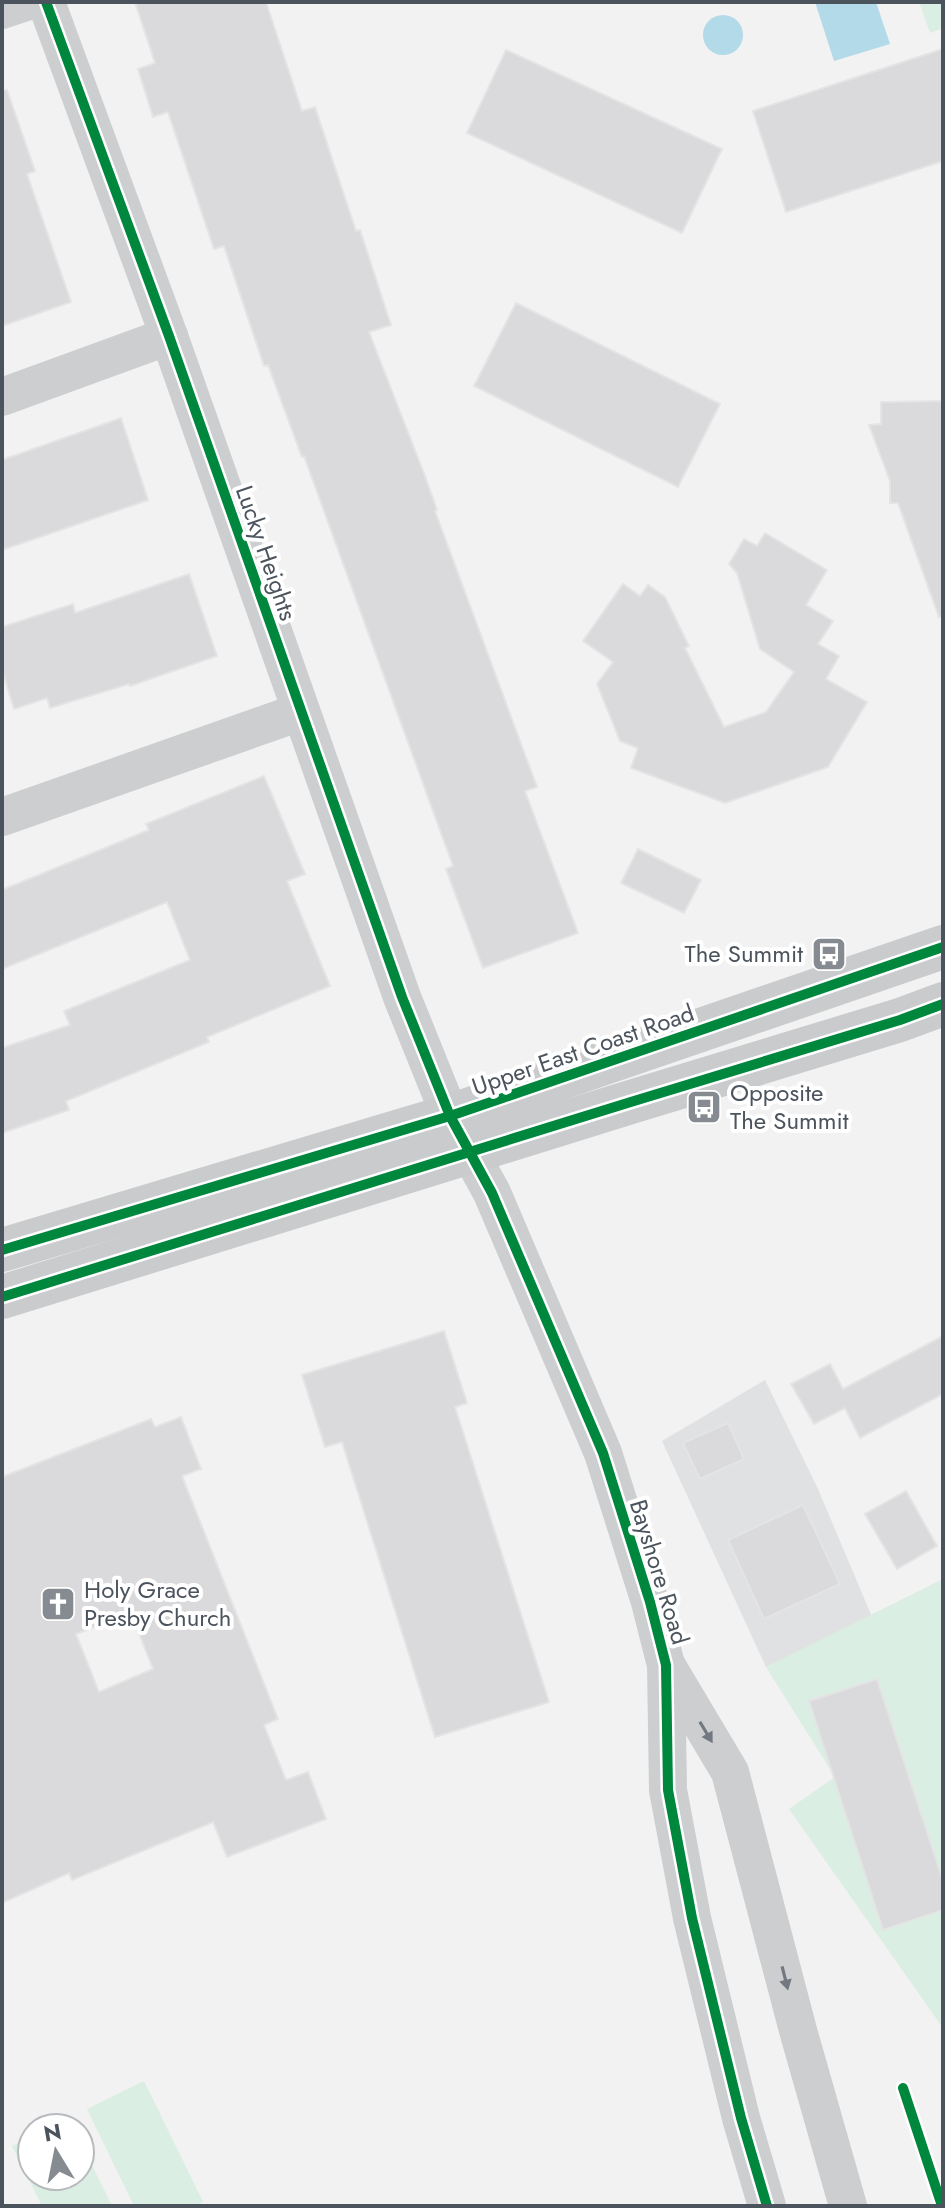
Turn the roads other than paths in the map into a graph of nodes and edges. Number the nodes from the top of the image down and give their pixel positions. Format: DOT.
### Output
graph roads {
  1 [pos="26,2"];
  2 [pos="46,2"];
  3 [pos="2,10"];
  4 [pos="169,336"];
  5 [pos="2,397"];
  6 [pos="300,712"];
  7 [pos="2,817"];
  8 [pos="943,947"];
  9 [pos="943,1004"];
  10 [pos="460,1134"];
  11 [pos="2,1250"];
  12 [pos="2,1297"];
  13 [pos="666,1665"];
  14 [pos="767,2206"];
  15 [pos="848,2206"];
  1 -- 3 [label="street"];
  2 -- 4 [label="street, Lucky Heights"];
  4 -- 5 [label="street"];
  4 -- 6 [label="street, Lucky Heights"];
  6 -- 7 [label="street"];
  6 -- 10 [label="street, Lucky Heights"];
  8 -- 10 [label="main road, Upper East Coast Road"];
  9 -- 10 [label="main road, Upper East Coast Road"];
  10 -- 11 [label="main road, Upper East Coast Road"];
  10 -- 12 [label="main road, Upper East Coast Road"];
  10 -- 13 [label="street, Bayshore Road"];
  13 -- 14 [label="street, Bayshore Road"];
  13 -- 15 [label="street, Bayshore Road, one-way"];
}
